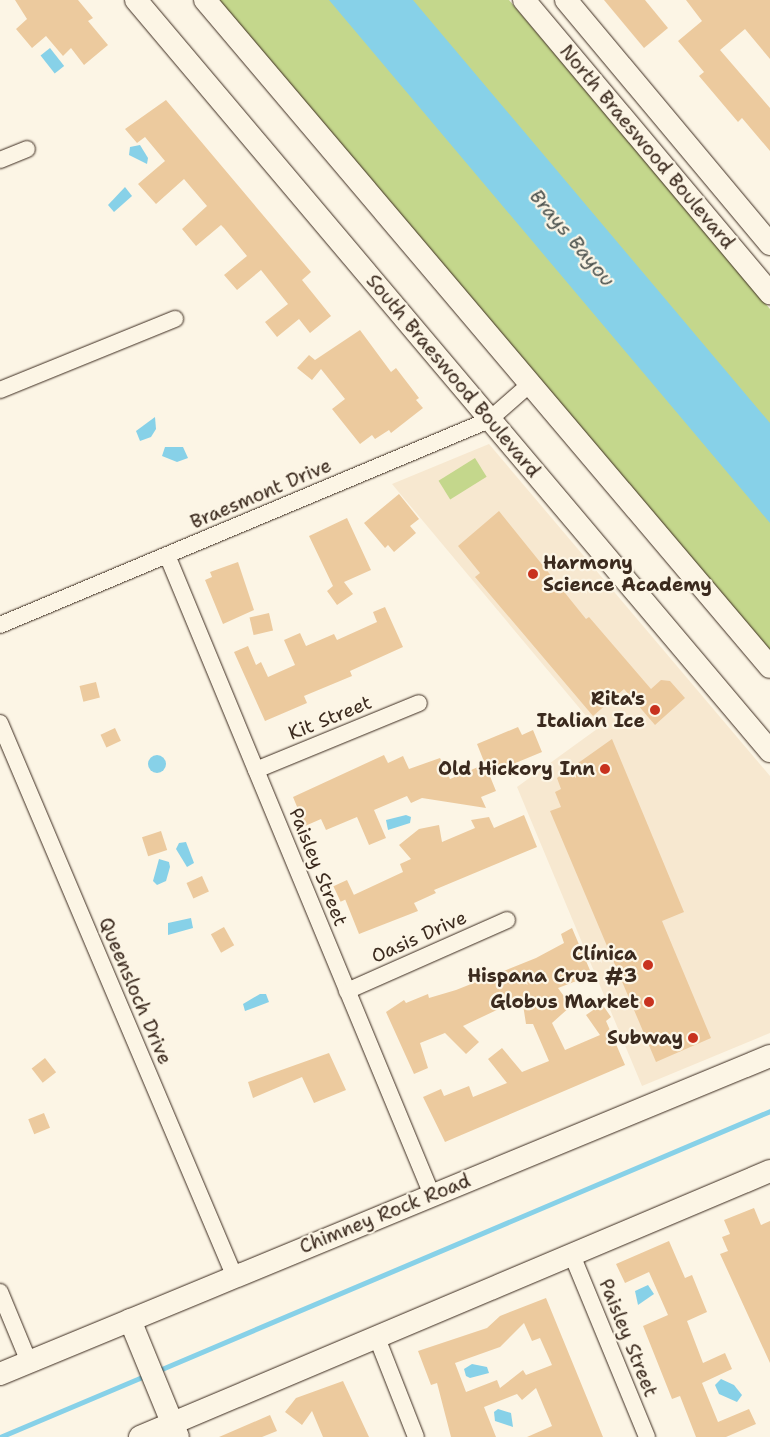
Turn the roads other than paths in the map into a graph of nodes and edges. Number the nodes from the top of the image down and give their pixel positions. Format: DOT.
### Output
graph roads {
  1 [pos="136,0"];
  2 [pos="205,0"];
  3 [pos="566,0"];
  4 [pos="528,1"];
  5 [pos="668,122"];
  6 [pos="642,142"];
  7 [pos="27,148"];
  8 [pos="0,160"];
  9 [pos="770,244"];
  10 [pos="766,279"];
  11 [pos="175,319"];
  12 [pos="529,384"];
  13 [pos="0,390"];
  14 [pos="489,420"];
  15 [pos="167,555"];
  16 [pos="0,625"];
  17 [pos="770,668"];
  18 [pos="420,703"];
  19 [pos="0,723"];
  20 [pos="770,751"];
  21 [pos="256,770"];
  22 [pos="507,920"];
  23 [pos="347,991"];
  24 [pos="770,1056"];
  25 [pos="770,1172"];
  26 [pos="432,1195"];
  27 [pos="572,1255"];
  28 [pos="234,1275"];
  29 [pos="0,1292"];
  30 [pos="130,1320"];
  31 [pos="377,1338"];
  32 [pos="29,1362"];
  33 [pos="0,1374"];
  34 [pos="175,1431"];
  35 [pos="140,1437"];
  36 [pos="416,1437"];
  37 [pos="647,1437"];
  1 -- 14 [label="main road, South Braeswood Boulevard"];
  2 -- 12 [label="main road"];
  3 -- 5 [label="main road, North Braeswood Boulevard"];
  4 -- 6 [label="main road, North Braeswood Boulevard"];
  5 -- 6 [label="main road"];
  5 -- 9 [label="main road, North Braeswood Boulevard"];
  6 -- 10 [label="main road, North Braeswood Boulevard"];
  7 -- 8 [label="street"];
  11 -- 13 [label="street"];
  12 -- 14 [label="street, Braesmont Drive"];
  12 -- 17 [label="main road"];
  14 -- 15 [label="street, Braesmont Drive"];
  14 -- 20 [label="main road, South Braeswood Boulevard"];
  15 -- 16 [label="street, Braesmont Drive"];
  15 -- 21 [label="street, Paisley Street"];
  18 -- 21 [label="street, Kit Street"];
  19 -- 28 [label="street, Queensloch Drive"];
  21 -- 23 [label="street, Paisley Street"];
  22 -- 23 [label="street, Oasis Drive"];
  23 -- 26 [label="street, Paisley Street"];
  24 -- 26 [label="main road, Chimney Rock Road"];
  25 -- 27 [label="main road"];
  26 -- 28 [label="main road, Chimney Rock Road"];
  27 -- 31 [label="main road"];
  27 -- 37 [label="street, Paisley Street"];
  28 -- 30 [label="main road, Chimney Rock Road"];
  29 -- 32 [label="street"];
  30 -- 32 [label="main road, Chimney Rock Road"];
  30 -- 34 [label="main road"];
  31 -- 34 [label="main road"];
  31 -- 36 [label="street"];
  32 -- 33 [label="main road, Chimney Rock Road"];
  34 -- 35 [label="main road"];
}
